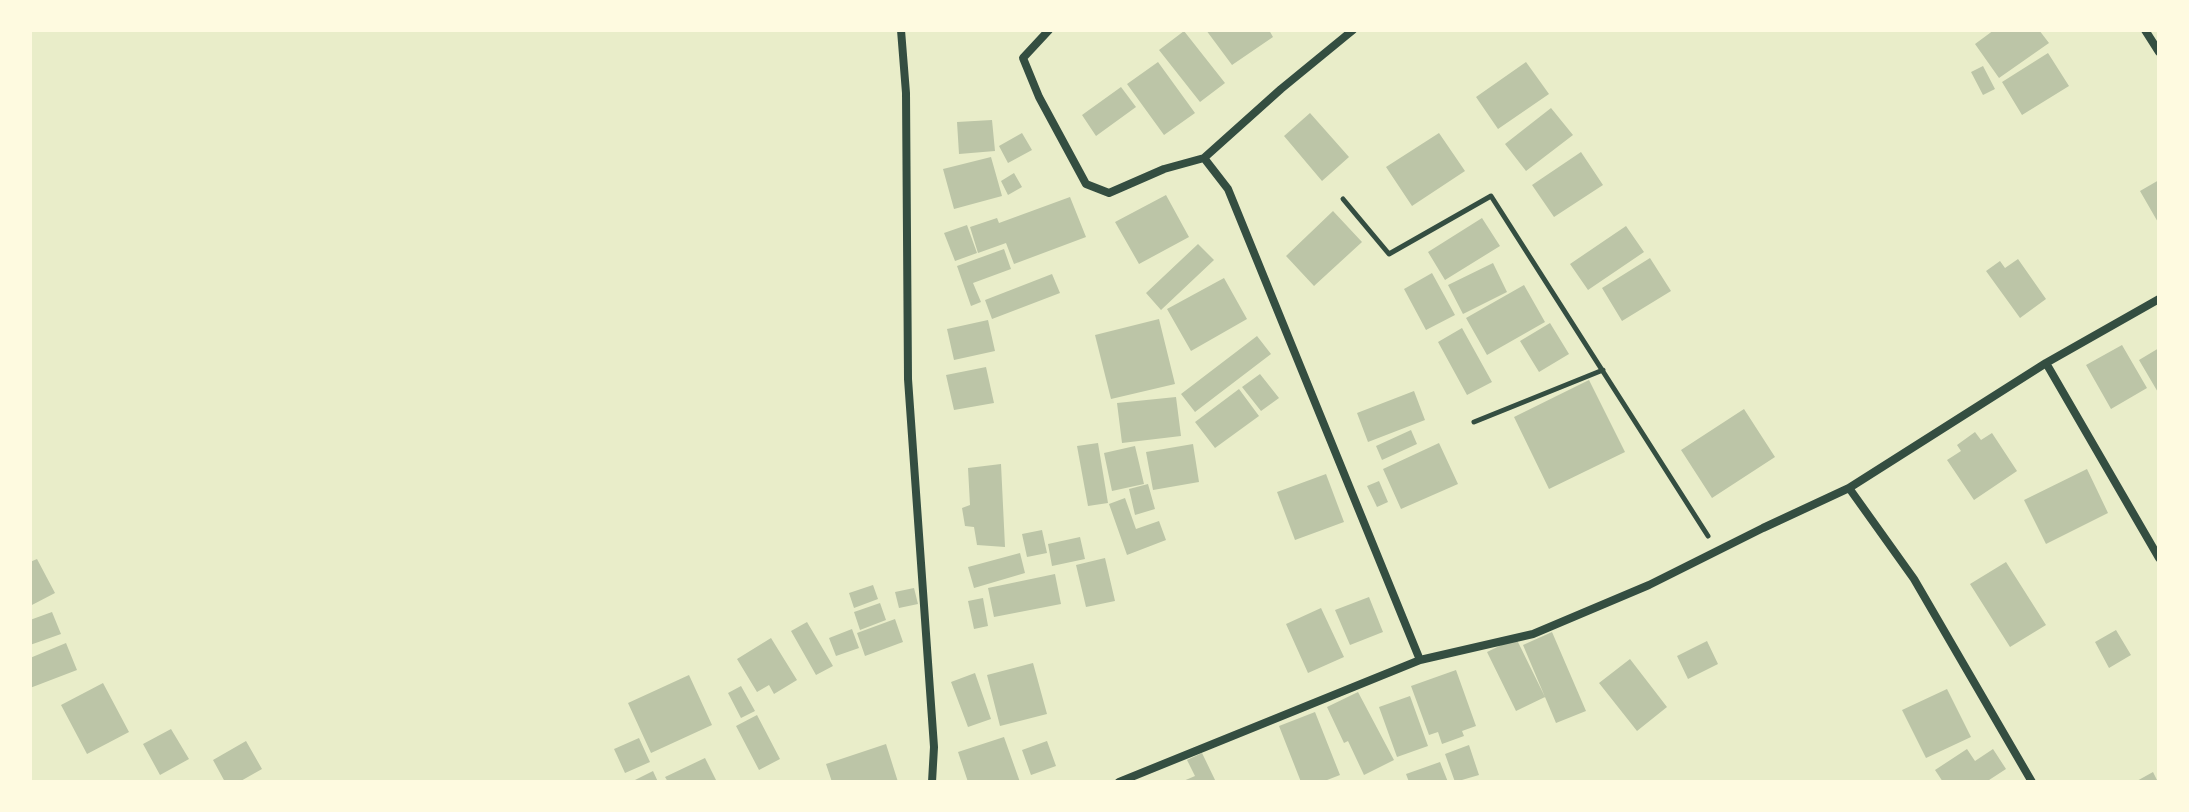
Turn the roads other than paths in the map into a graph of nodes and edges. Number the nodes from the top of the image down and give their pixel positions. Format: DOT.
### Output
graph roads {
  1 [pos="901,30"];
  2 [pos="1049,30"];
  3 [pos="1353,30"];
  4 [pos="2145,30"];
  5 [pos="2159,52"];
  6 [pos="1204,158"];
  7 [pos="2159,299"];
  8 [pos="2046,363"];
  9 [pos="1849,488"];
  10 [pos="2159,558"];
  11 [pos="1420,660"];
  12 [pos="932,782"];
  13 [pos="1119,782"];
  14 [pos="2032,782"];
  1 -- 12 [label="street"];
  2 -- 6 [label="street"];
  3 -- 6 [label="street"];
  4 -- 5 [label="street"];
  6 -- 11 [label="street"];
  7 -- 8 [label="street"];
  8 -- 9 [label="street"];
  8 -- 10 [label="street"];
  9 -- 11 [label="street"];
  9 -- 14 [label="street"];
  11 -- 13 [label="street"];
}
